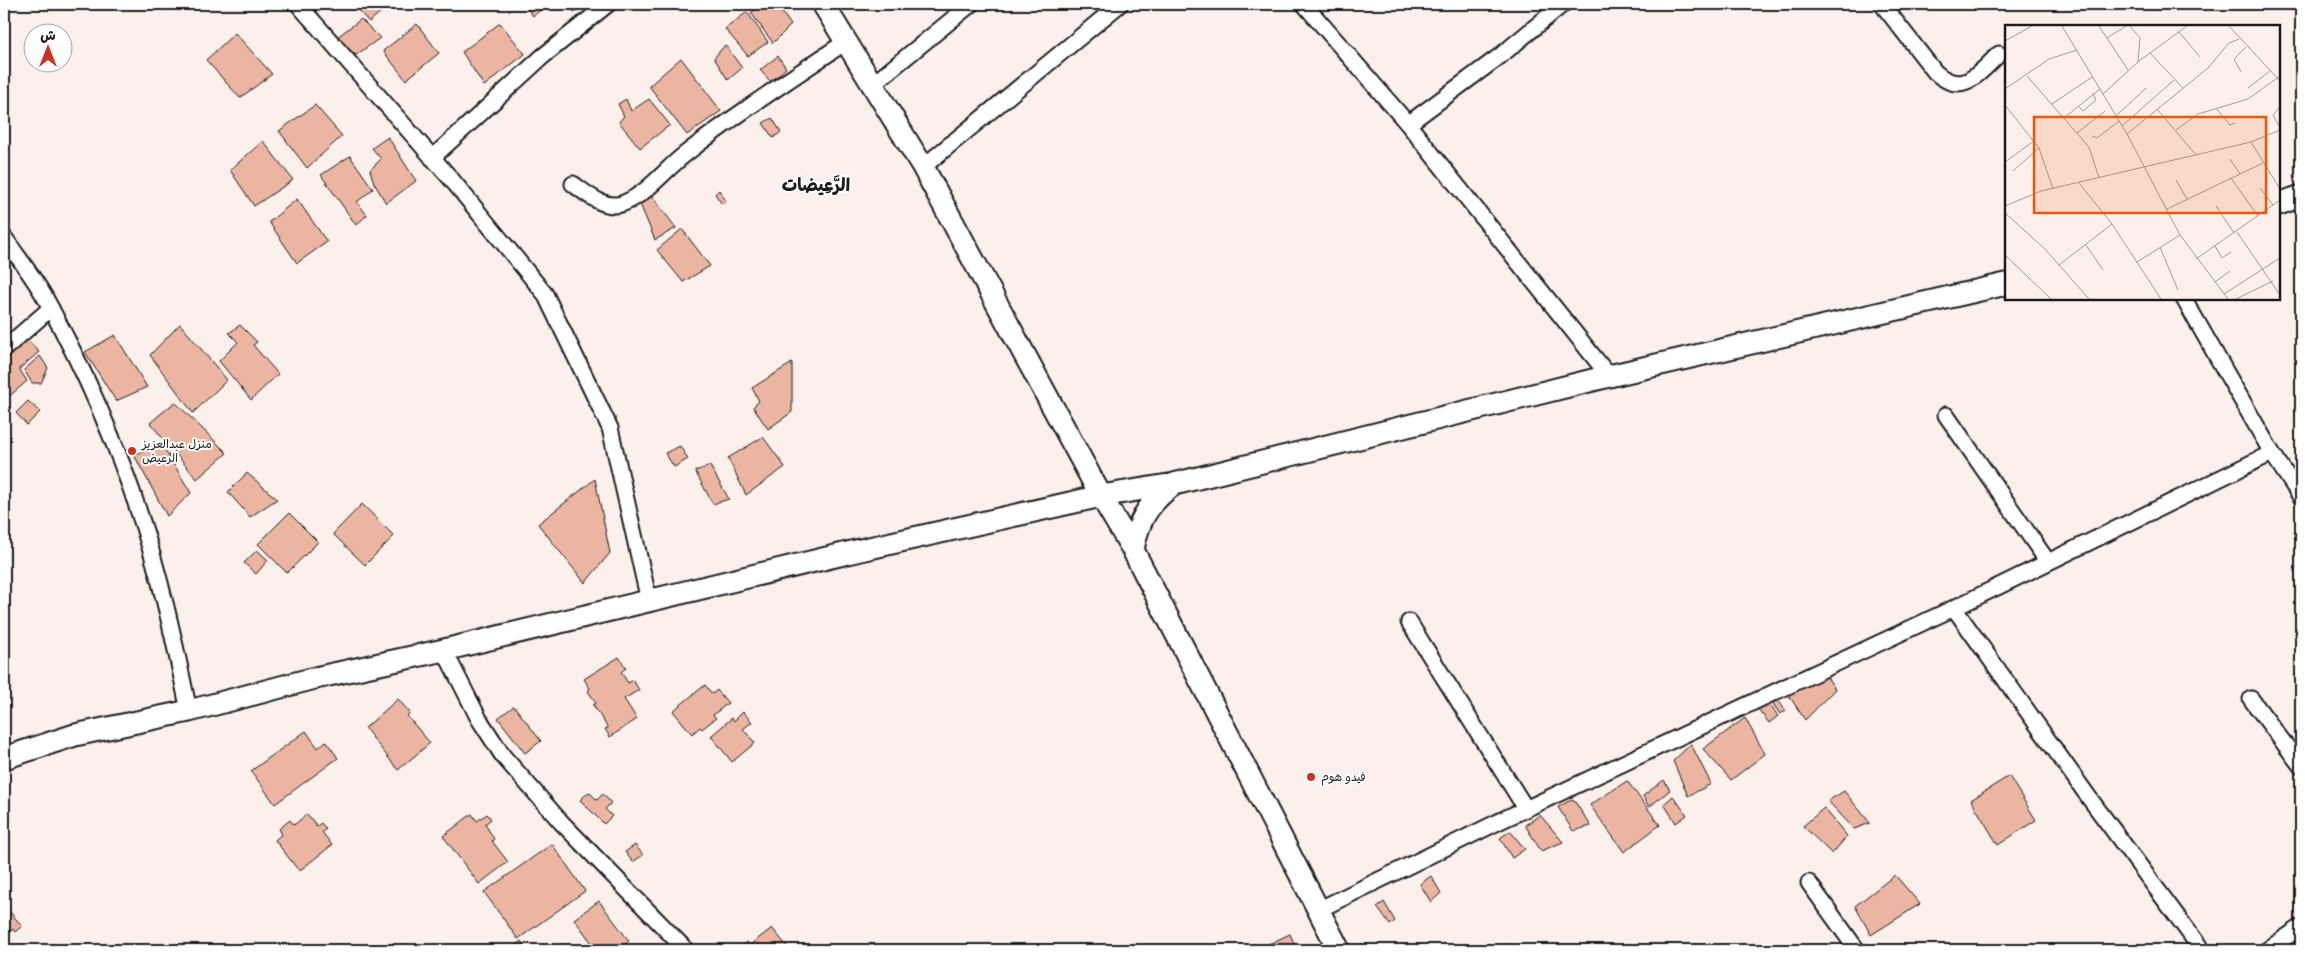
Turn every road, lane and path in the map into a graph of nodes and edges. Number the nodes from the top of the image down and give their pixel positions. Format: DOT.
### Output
graph roads {
  1 [pos="299,4"];
  2 [pos="608,4"];
  3 [pos="823,4"];
  4 [pos="971,4"];
  5 [pos="1120,4"];
  6 [pos="1304,4"];
  7 [pos="1564,4"];
  8 [pos="1882,4"];
  9 [pos="846,41"];
  10 [pos="1999,54"];
  11 [pos="873,84"];
  12 [pos="1408,124"];
  13 [pos="432,158"];
  14 [pos="924,167"];
  15 [pos="573,184"];
  16 [pos="2301,196"];
  17 [pos="2280,204"];
  18 [pos="4,238"];
  19 [pos="2005,284"];
  20 [pos="2185,300"];
  21 [pos="51,308"];
  22 [pos="4,349"];
  23 [pos="1609,376"];
  24 [pos="1946,415"];
  25 [pos="2272,453"];
  26 [pos="1174,484"];
  27 [pos="1102,496"];
  28 [pos="2301,497"];
  29 [pos="1133,550"];
  30 [pos="2048,562"];
  31 [pos="649,600"];
  32 [pos="1954,608"];
  33 [pos="1410,622"];
  34 [pos="444,650"];
  35 [pos="2251,699"];
  36 [pos="189,711"];
  37 [pos="4,758"];
  38 [pos="2301,766"];
  39 [pos="1526,809"];
  40 [pos="1808,883"];
  41 [pos="1318,910"];
  42 [pos="2301,927"];
  43 [pos="686,950"];
  44 [pos="1339,950"];
  45 [pos="1857,950"];
  46 [pos="2202,950"];
  47 [pos="2267,950"];
  1 -- 13 [label="street"];
  2 -- 13 [label="street"];
  3 -- 9 [label="street"];
  4 -- 11 [label="street"];
  5 -- 14 [label="street"];
  6 -- 12 [label="street"];
  7 -- 12 [label="street"];
  8 -- 10 [label="street"];
  9 -- 11 [label="street"];
  9 -- 15 [label="street"];
  11 -- 14 [label="street"];
  12 -- 23 [label="street"];
  13 -- 31 [label="street"];
  14 -- 27 [label="street"];
  16 -- 17 [label="street"];
  18 -- 21 [label="street"];
  19 -- 23 [label="street"];
  20 -- 25 [label="street"];
  21 -- 22 [label="street"];
  21 -- 36 [label="street"];
  23 -- 26 [label="street"];
  24 -- 30 [label="street"];
  25 -- 28 [label="street"];
  25 -- 30 [label="street"];
  26 -- 27 [label="street"];
  26 -- 29 [label="street"];
  27 -- 29 [label="street"];
  27 -- 31 [label="street"];
  29 -- 41 [label="street"];
  30 -- 32 [label="street"];
  31 -- 34 [label="street"];
  32 -- 39 [label="street"];
  32 -- 46 [label="street"];
  33 -- 39 [label="street"];
  34 -- 36 [label="street"];
  34 -- 43 [label="street"];
  35 -- 38 [label="street"];
  36 -- 37 [label="street"];
  39 -- 41 [label="street"];
  40 -- 45 [label="street"];
  41 -- 44 [label="street"];
  42 -- 47 [label="street"];
}
